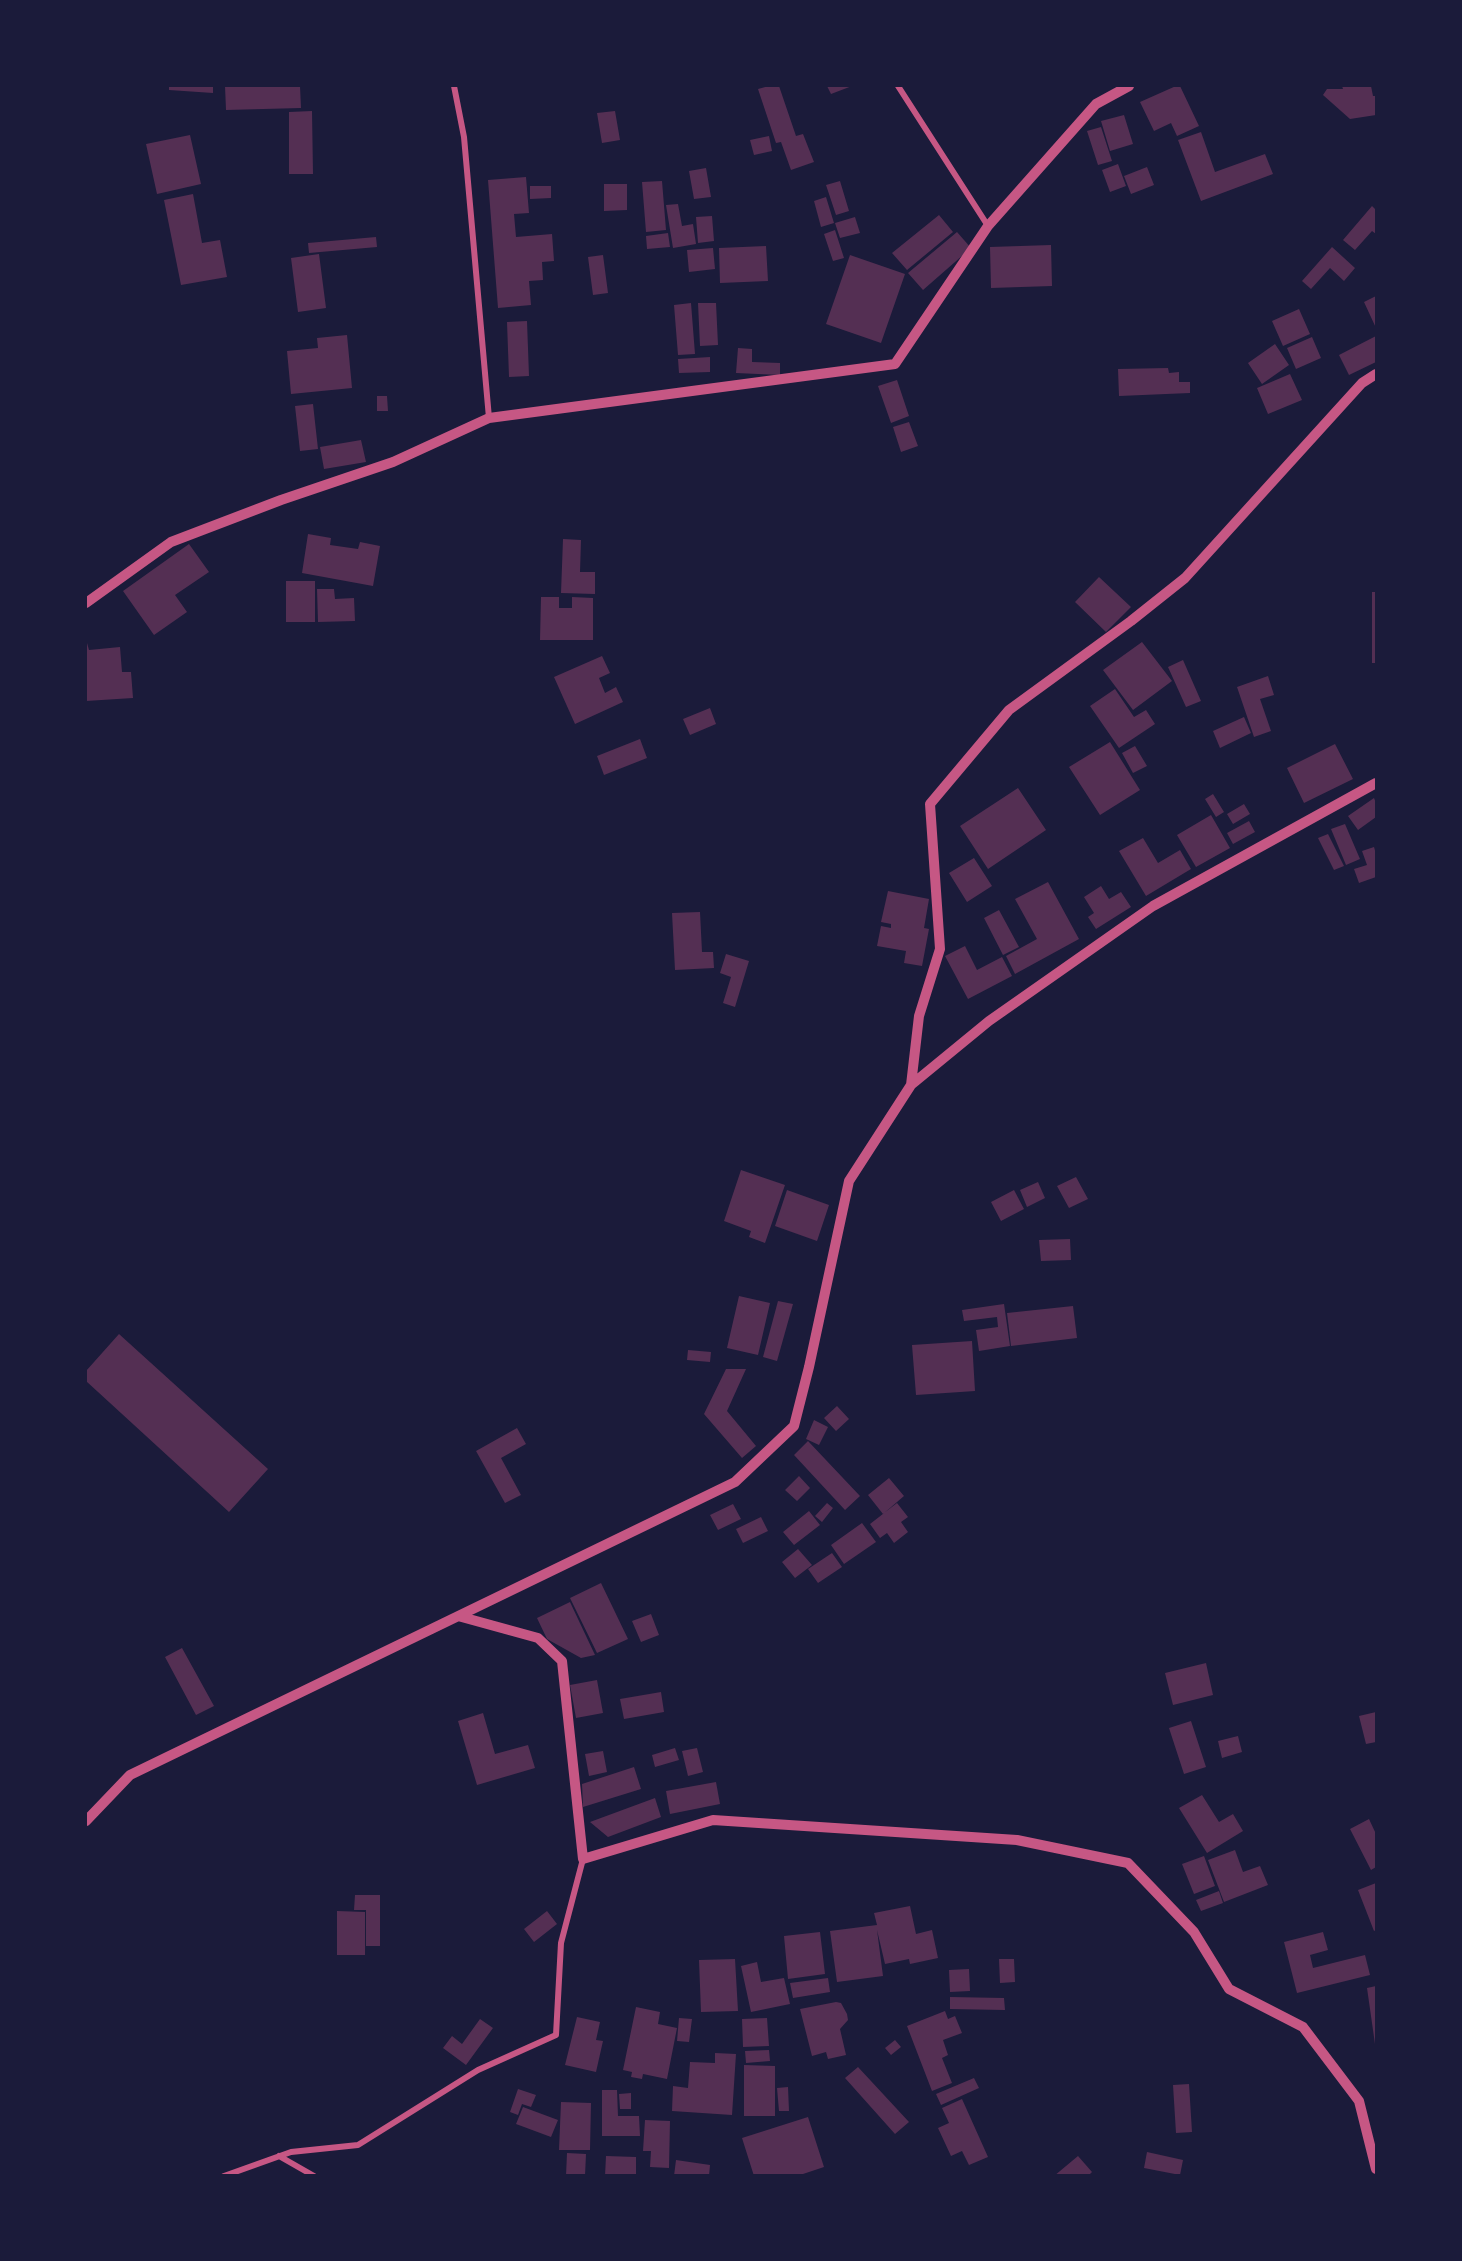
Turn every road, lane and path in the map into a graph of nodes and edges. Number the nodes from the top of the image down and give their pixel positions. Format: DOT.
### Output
graph roads {
  1 [pos="454,86"];
  2 [pos="898,86"];
  3 [pos="1129,86"];
  4 [pos="988,226"];
  5 [pos="1377,374"];
  6 [pos="489,418"];
  7 [pos="86,603"];
  8 [pos="1377,783"];
  9 [pos="911,1085"];
  10 [pos="458,1616"];
  11 [pos="86,1821"];
  12 [pos="583,1859"];
  13 [pos="279,2156"];
  14 [pos="1377,2169"];
  15 [pos="224,2175"];
  16 [pos="314,2175"];
  1 -- 6 [label="street"];
  2 -- 4 [label="street"];
  3 -- 4 [label="street"];
  4 -- 6 [label="street"];
  5 -- 9 [label="street"];
  6 -- 7 [label="street"];
  8 -- 9 [label="street"];
  9 -- 10 [label="street"];
  10 -- 11 [label="street"];
  10 -- 12 [label="street"];
  12 -- 13 [label="street"];
  12 -- 14 [label="street"];
  13 -- 15 [label="street"];
  13 -- 16 [label="street"];
}
